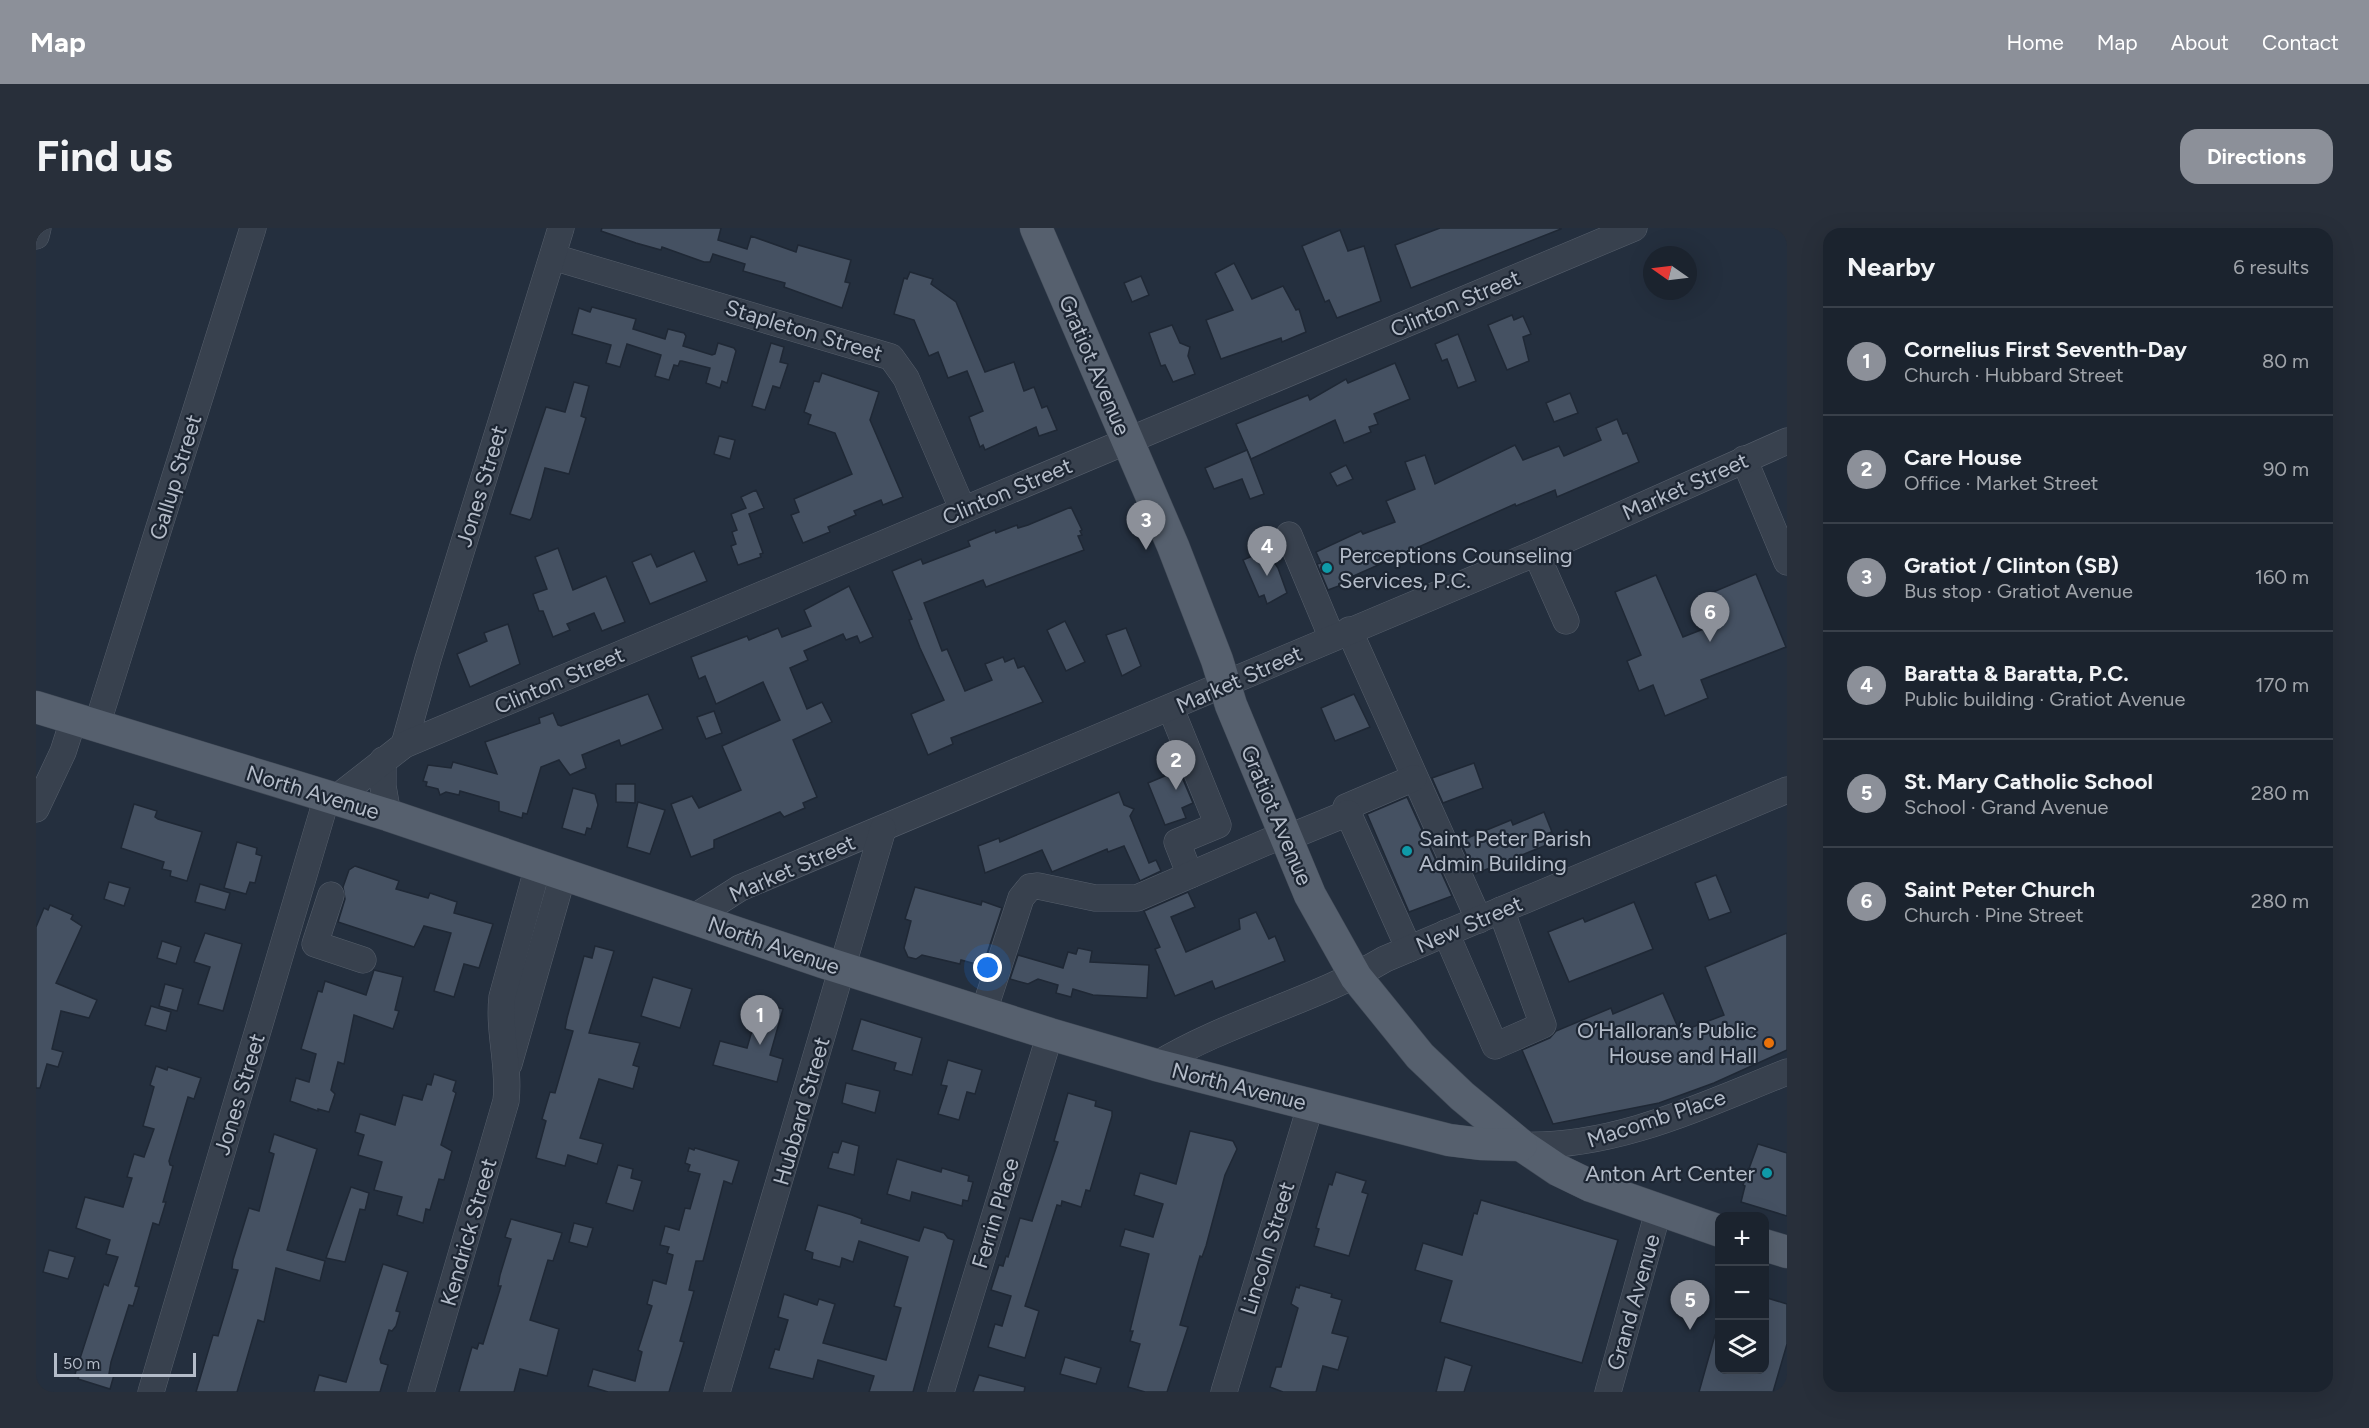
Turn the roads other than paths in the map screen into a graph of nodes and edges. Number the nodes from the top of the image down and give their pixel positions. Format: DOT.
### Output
graph roads {
  1 [pos="38,228"];
  2 [pos="253,228"];
  3 [pos="561,228"];
  4 [pos="1036,228"];
  5 [pos="1634,228"];
  6 [pos="36,236"];
  7 [pos="553,257"];
  8 [pos="1128,441"];
  9 [pos="1787,441"];
  10 [pos="1744,459"];
  11 [pos="963,510"];
  12 [pos="1289,535"];
  13 [pos="1536,554"];
  14 [pos="1787,562"];
  15 [pos="1566,621"];
  16 [pos="1341,634"];
  17 [pos="1224,686"];
  18 [pos="36,707"];
  19 [pos="1171,709"];
  20 [pos="86,722"];
  21 [pos="404,745"];
  22 [pos="383,760"];
  23 [pos="1414,778"];
  24 [pos="1787,790"];
  25 [pos="331,798"];
  26 [pos="1346,807"];
  27 [pos="36,809"];
  28 [pos="388,815"];
  29 [pos="883,829"];
  30 [pos="1286,836"];
  31 [pos="551,870"];
  32 [pos="1190,875"];
  33 [pos="331,895"];
  34 [pos="1490,915"];
  35 [pos="693,918"];
  36 [pos="1446,933"];
  37 [pos="1409,949"];
  38 [pos="363,960"];
  39 [pos="843,969"];
  40 [pos="1356,976"];
  41 [pos="983,1014"];
  42 [pos="1050,1034"];
  43 [pos="1156,1065"];
  44 [pos="1787,1072"];
  45 [pos="1311,1104"];
  46 [pos="1521,1145"];
  47 [pos="1658,1212"];
  48 [pos="1715,1230"];
  49 [pos="1769,1247"];
  50 [pos="1787,1252"];
  51 [pos="151,1392"];
  52 [pos="421,1392"];
  53 [pos="717,1392"];
  54 [pos="941,1392"];
  55 [pos="1224,1392"];
  56 [pos="1608,1392"];
  1 -- 6 [label="street"];
  2 -- 20 [label="street, Gallup Street"];
  3 -- 7 [label="street, Jones Street"];
  4 -- 8 [label="main road, Gratiot Avenue"];
  5 -- 8 [label="street, Clinton Street"];
  7 -- 11 [label="street, Stapleton Street"];
  7 -- 21 [label="street, Jones Street"];
  8 -- 11 [label="street, Clinton Street"];
  8 -- 17 [label="main road, Gratiot Avenue"];
  9 -- 10 [label="street, Market Street"];
  10 -- 13 [label="street, Market Street"];
  10 -- 14 [label="street"];
  11 -- 21 [label="street, Clinton Street"];
  12 -- 16 [label="street"];
  13 -- 15 [label="street"];
  13 -- 16 [label="street, Market Street"];
  16 -- 17 [label="street, Market Street"];
  16 -- 23 [label="street"];
  17 -- 19 [label="street, Market Street"];
  17 -- 30 [label="main road, Gratiot Avenue"];
  18 -- 20 [label="main road, North Avenue"];
  19 -- 29 [label="street, Market Street"];
  19 -- 32 [label="street"];
  20 -- 25 [label="main road, North Avenue"];
  20 -- 27 [label="street, Gallup Street"];
  21 -- 22 [label="street, Clinton Street"];
  22 -- 25 [label="street, Clinton Street"];
  22 -- 28 [label="street"];
  23 -- 26 [label="street"];
  23 -- 34 [label="street"];
  24 -- 34 [label="street, New Street"];
  25 -- 28 [label="main road, North Avenue"];
  25 -- 51 [label="street, Jones Street"];
  28 -- 31 [label="main road, North Avenue"];
  29 -- 35 [label="street, Market Street"];
  29 -- 39 [label="street, Hubbard Street"];
  30 -- 32 [label="street"];
  30 -- 37 [label="street"];
  30 -- 40 [label="main road, Gratiot Avenue"];
  31 -- 35 [label="main road, North Avenue"];
  31 -- 52 [label="street, Kendrick Street"];
  32 -- 41 [label="street"];
  33 -- 38 [label="street"];
  34 -- 36 [label="street, New Street"];
  34 -- 36 [label="street"];
  35 -- 39 [label="main road, North Avenue"];
  36 -- 37 [label="street, New Street"];
  37 -- 40 [label="street, New Street"];
  39 -- 41 [label="main road, North Avenue"];
  39 -- 53 [label="street, Hubbard Street"];
  40 -- 43 [label="street, New Street"];
  40 -- 46 [label="main road, Gratiot Avenue"];
  41 -- 42 [label="main road, North Avenue"];
  42 -- 43 [label="main road, North Avenue"];
  42 -- 54 [label="street, Ferrin Place"];
  43 -- 45 [label="main road, North Avenue"];
  44 -- 46 [label="street, Macomb Place"];
  45 -- 46 [label="main road, North Avenue"];
  45 -- 55 [label="street, Lincoln Street"];
  46 -- 47 [label="main road, Gratiot Avenue"];
  47 -- 48 [label="main road, Gratiot Avenue"];
  47 -- 56 [label="street, Grand Avenue"];
  49 -- 50 [label="main road"];
}
